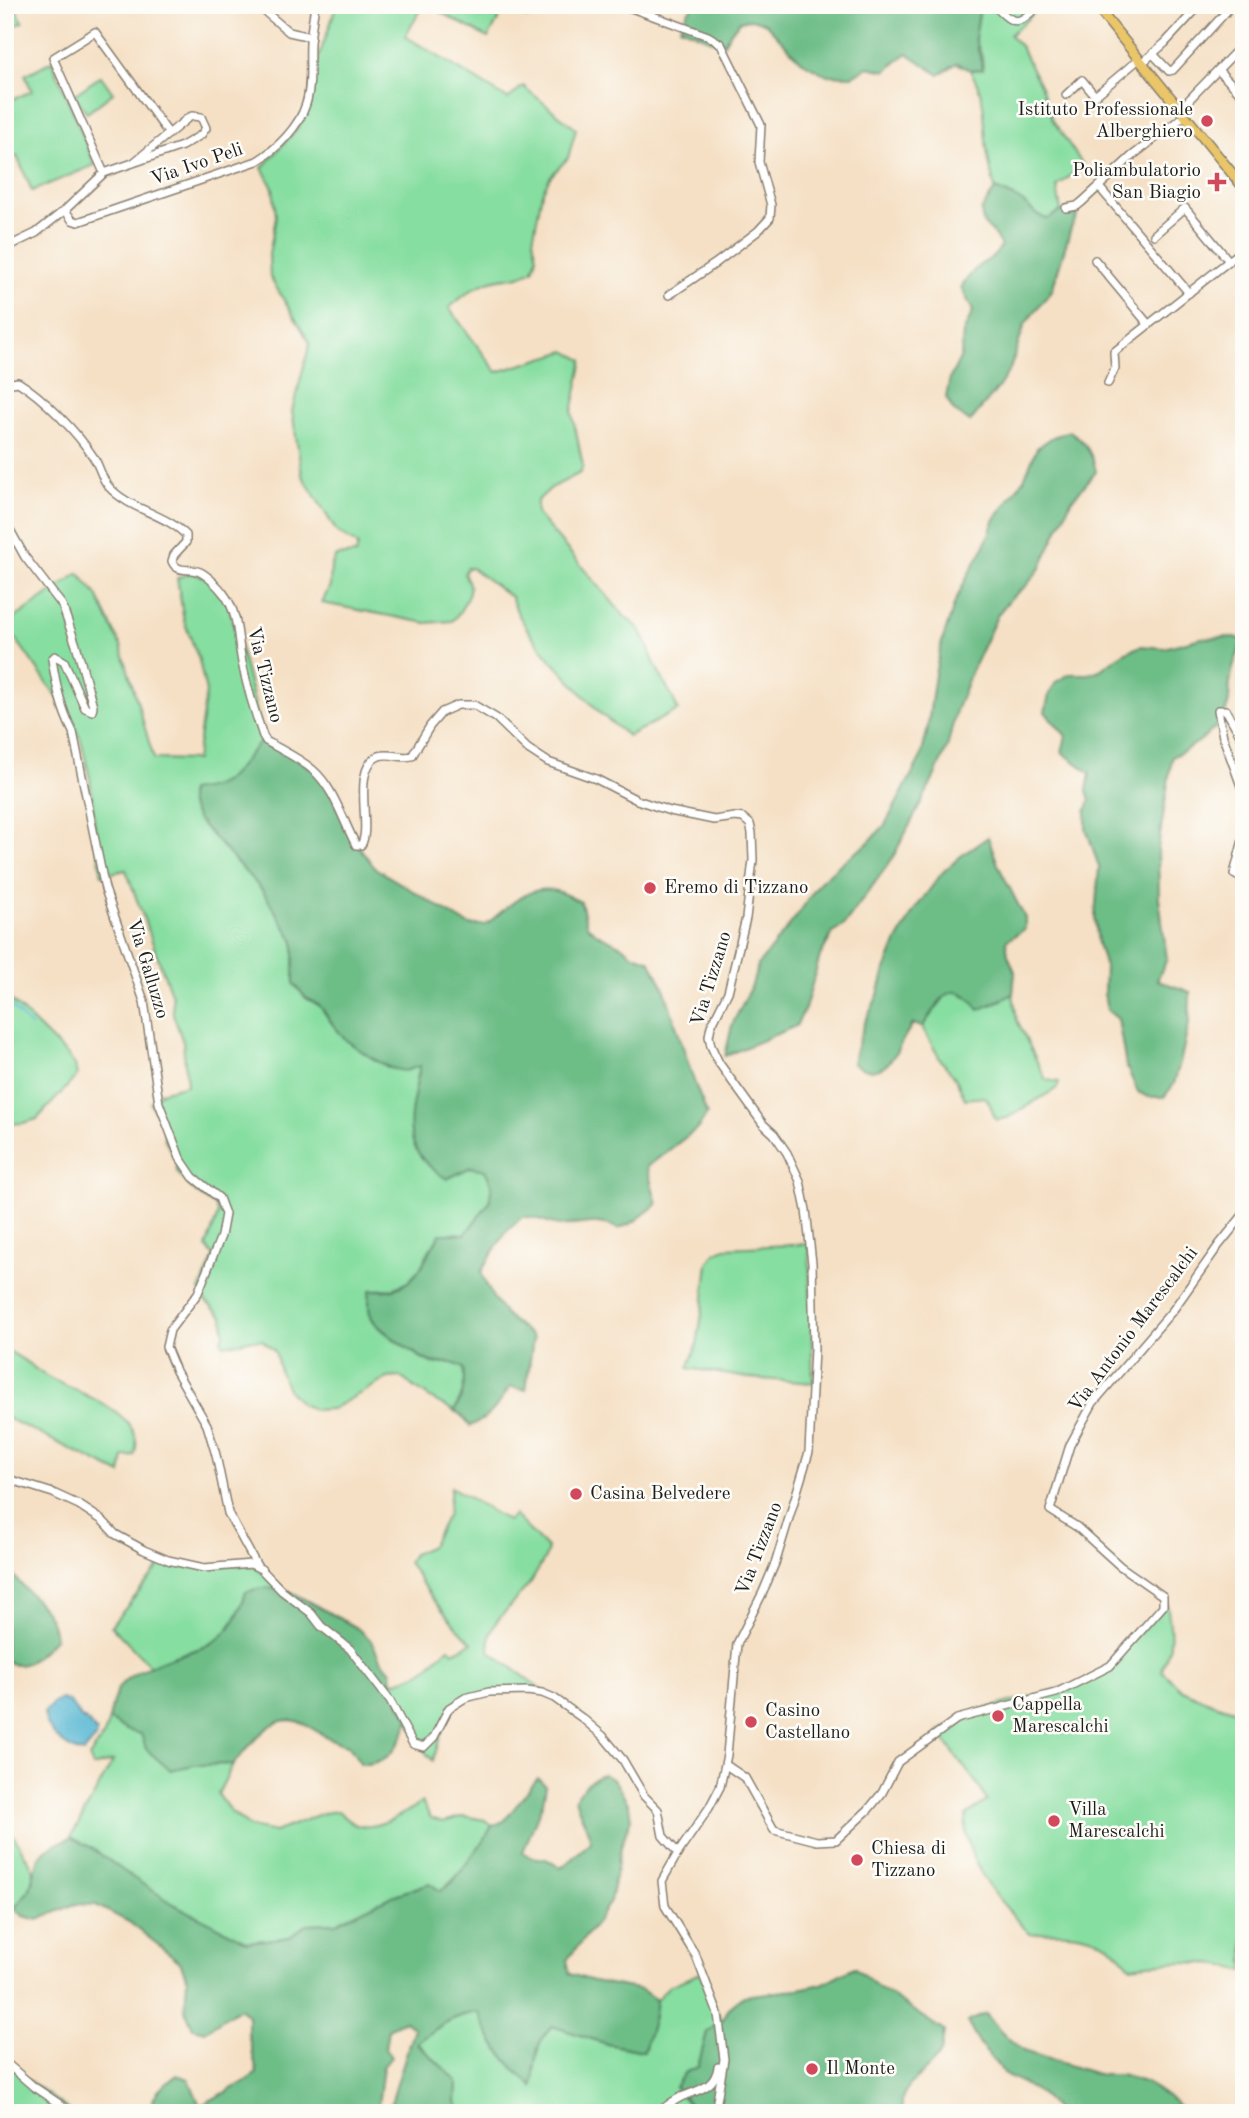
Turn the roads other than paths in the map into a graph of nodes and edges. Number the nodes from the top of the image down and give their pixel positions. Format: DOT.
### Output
graph roads {
  1 [pos="257,5"];
  2 [pos="315,5"];
  3 [pos="623,5"];
  4 [pos="994,5"];
  5 [pos="1039,5"];
  6 [pos="1095,5"];
  7 [pos="1200,5"];
  8 [pos="1220,5"];
  9 [pos="311,37"];
  10 [pos="1244,43"];
  11 [pos="1153,54"];
  12 [pos="1140,61"];
  13 [pos="1218,70"];
  14 [pos="1066,95"];
  15 [pos="1244,97"];
  16 [pos="1182,113"];
  17 [pos="169,134"];
  18 [pos="260,148"];
  19 [pos="263,157"];
  20 [pos="133,163"];
  21 [pos="104,173"];
  22 [pos="1099,187"];
  23 [pos="1244,188"];
  24 [pos="1066,208"];
  25 [pos="65,210"];
  26 [pos="1154,235"];
  27 [pos="5,248"];
  28 [pos="1241,251"];
  29 [pos="1096,260"];
  30 [pos="1229,261"];
  31 [pos="1244,261"];
  32 [pos="1189,293"];
  33 [pos="669,295"];
  34 [pos="1149,325"];
  35 [pos="1108,383"];
  36 [pos="5,384"];
  37 [pos="5,522"];
  38 [pos="1244,742"];
  39 [pos="1244,794"];
  40 [pos="1244,836"];
  41 [pos="1244,880"];
  42 [pos="1244,1214"];
  43 [pos="5,1478"];
  44 [pos="257,1566"];
  45 [pos="726,1765"];
  46 [pos="678,1853"];
  47 [pos="720,2030"];
  48 [pos="5,2062"];
  49 [pos="73,2113"];
  50 [pos="658,2113"];
  51 [pos="715,2113"];
  1 -- 9 [label="street"];
  2 -- 9 [label="street, Via Ivo Peli"];
  3 -- 33 [label="street"];
  4 -- 5 [label="street"];
  6 -- 12 [label="main road"];
  7 -- 11 [label="street"];
  8 -- 11 [label="street"];
  9 -- 19 [label="street, Via Ivo Peli"];
  10 -- 13 [label="street"];
  11 -- 12 [label="street"];
  12 -- 14 [label="street"];
  12 -- 16 [label="main road"];
  13 -- 15 [label="street"];
  13 -- 16 [label="street"];
  16 -- 22 [label="street"];
  16 -- 23 [label="main road"];
  17 -- 20 [label="street"];
  17 -- 20 [label="street"];
  17 -- 21 [label="street"];
  18 -- 19 [label="street"];
  19 -- 25 [label="street, Via Ivo Peli"];
  20 -- 21 [label="street"];
  21 -- 25 [label="street"];
  22 -- 24 [label="street"];
  22 -- 32 [label="street"];
  25 -- 27 [label="street"];
  26 -- 30 [label="street"];
  28 -- 30 [label="street"];
  28 -- 31 [label="street"];
  29 -- 34 [label="street"];
  30 -- 32 [label="street"];
  32 -- 34 [label="street"];
  34 -- 35 [label="street"];
  36 -- 45 [label="street, Via Tizzano"];
  37 -- 44 [label="street, Via Galluzzo"];
  38 -- 39 [label="street"];
  40 -- 41 [label="street"];
  42 -- 45 [label="street, Via Antonio Marescalchi"];
  43 -- 44 [label="street"];
  44 -- 46 [label="street"];
  45 -- 46 [label="street, Via Tizzano"];
  46 -- 47 [label="street, Via Tizzano"];
  47 -- 50 [label="street"];
  47 -- 51 [label="street"];
  48 -- 49 [label="street"];
}
